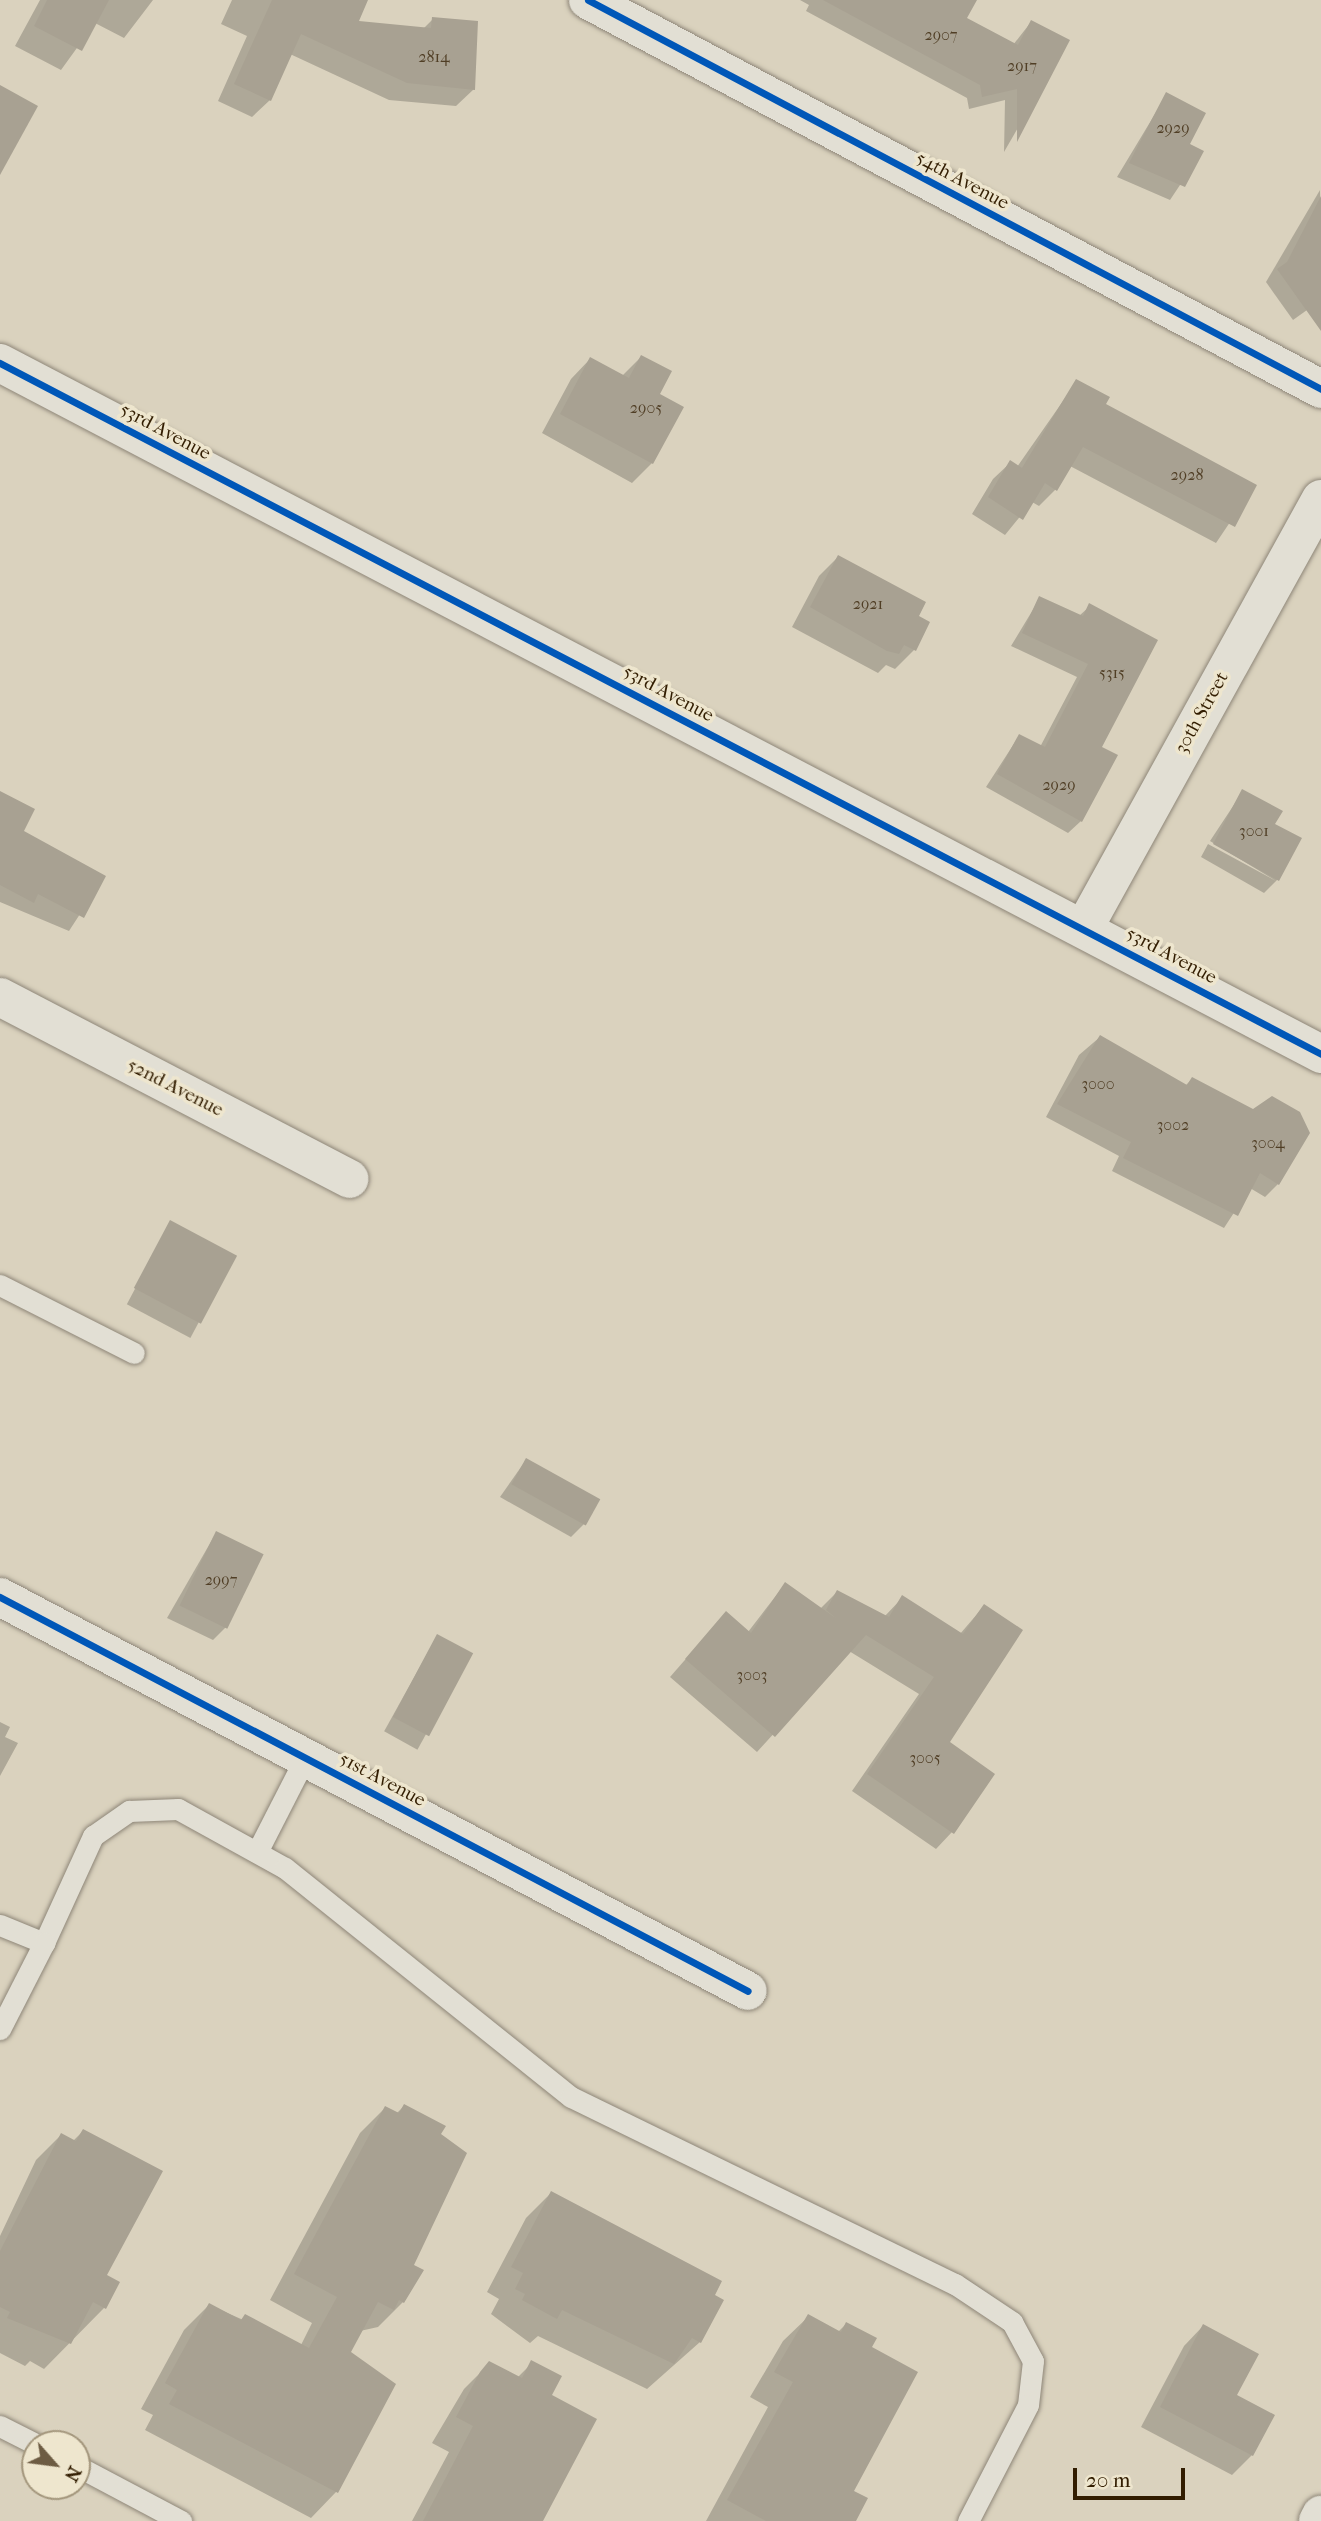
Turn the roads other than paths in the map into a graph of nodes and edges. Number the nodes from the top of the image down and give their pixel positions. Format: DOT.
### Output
graph roads {
  1 [pos="588,0"];
  2 [pos="0,363"];
  3 [pos="1321,389"];
  4 [pos="1321,499"];
  5 [pos="1084,928"];
  6 [pos="0,997"];
  7 [pos="1321,1054"];
  8 [pos="350,1179"];
  9 [pos="0,1285"];
  10 [pos="134,1353"];
  11 [pos="0,1597"];
  12 [pos="305,1758"];
  13 [pos="257,1852"];
  14 [pos="0,1925"];
  15 [pos="44,1942"];
  16 [pos="748,1991"];
  17 [pos="0,2029"];
  18 [pos="0,2426"];
  19 [pos="21,2437"];
  20 [pos="91,2473"];
  21 [pos="1321,2515"];
  22 [pos="181,2521"];
  23 [pos="968,2521"];
  24 [pos="1318,2521"];
  1 -- 3 [label="street, 54th Avenue"];
  2 -- 5 [label="street, 53rd Avenue"];
  4 -- 5 [label="street, 30th Street"];
  5 -- 7 [label="street, 53rd Avenue"];
  6 -- 8 [label="street, 52nd Avenue"];
  9 -- 10 [label="lane"];
  11 -- 12 [label="street, 51st Avenue"];
  12 -- 13 [label="lane"];
  12 -- 16 [label="street, 51st Avenue"];
  13 -- 15 [label="lane"];
  13 -- 23 [label="lane"];
  14 -- 15 [label="lane"];
  15 -- 17 [label="lane"];
  18 -- 19 [label="lane"];
  20 -- 22 [label="lane"];
  21 -- 24 [label="street"];
}
